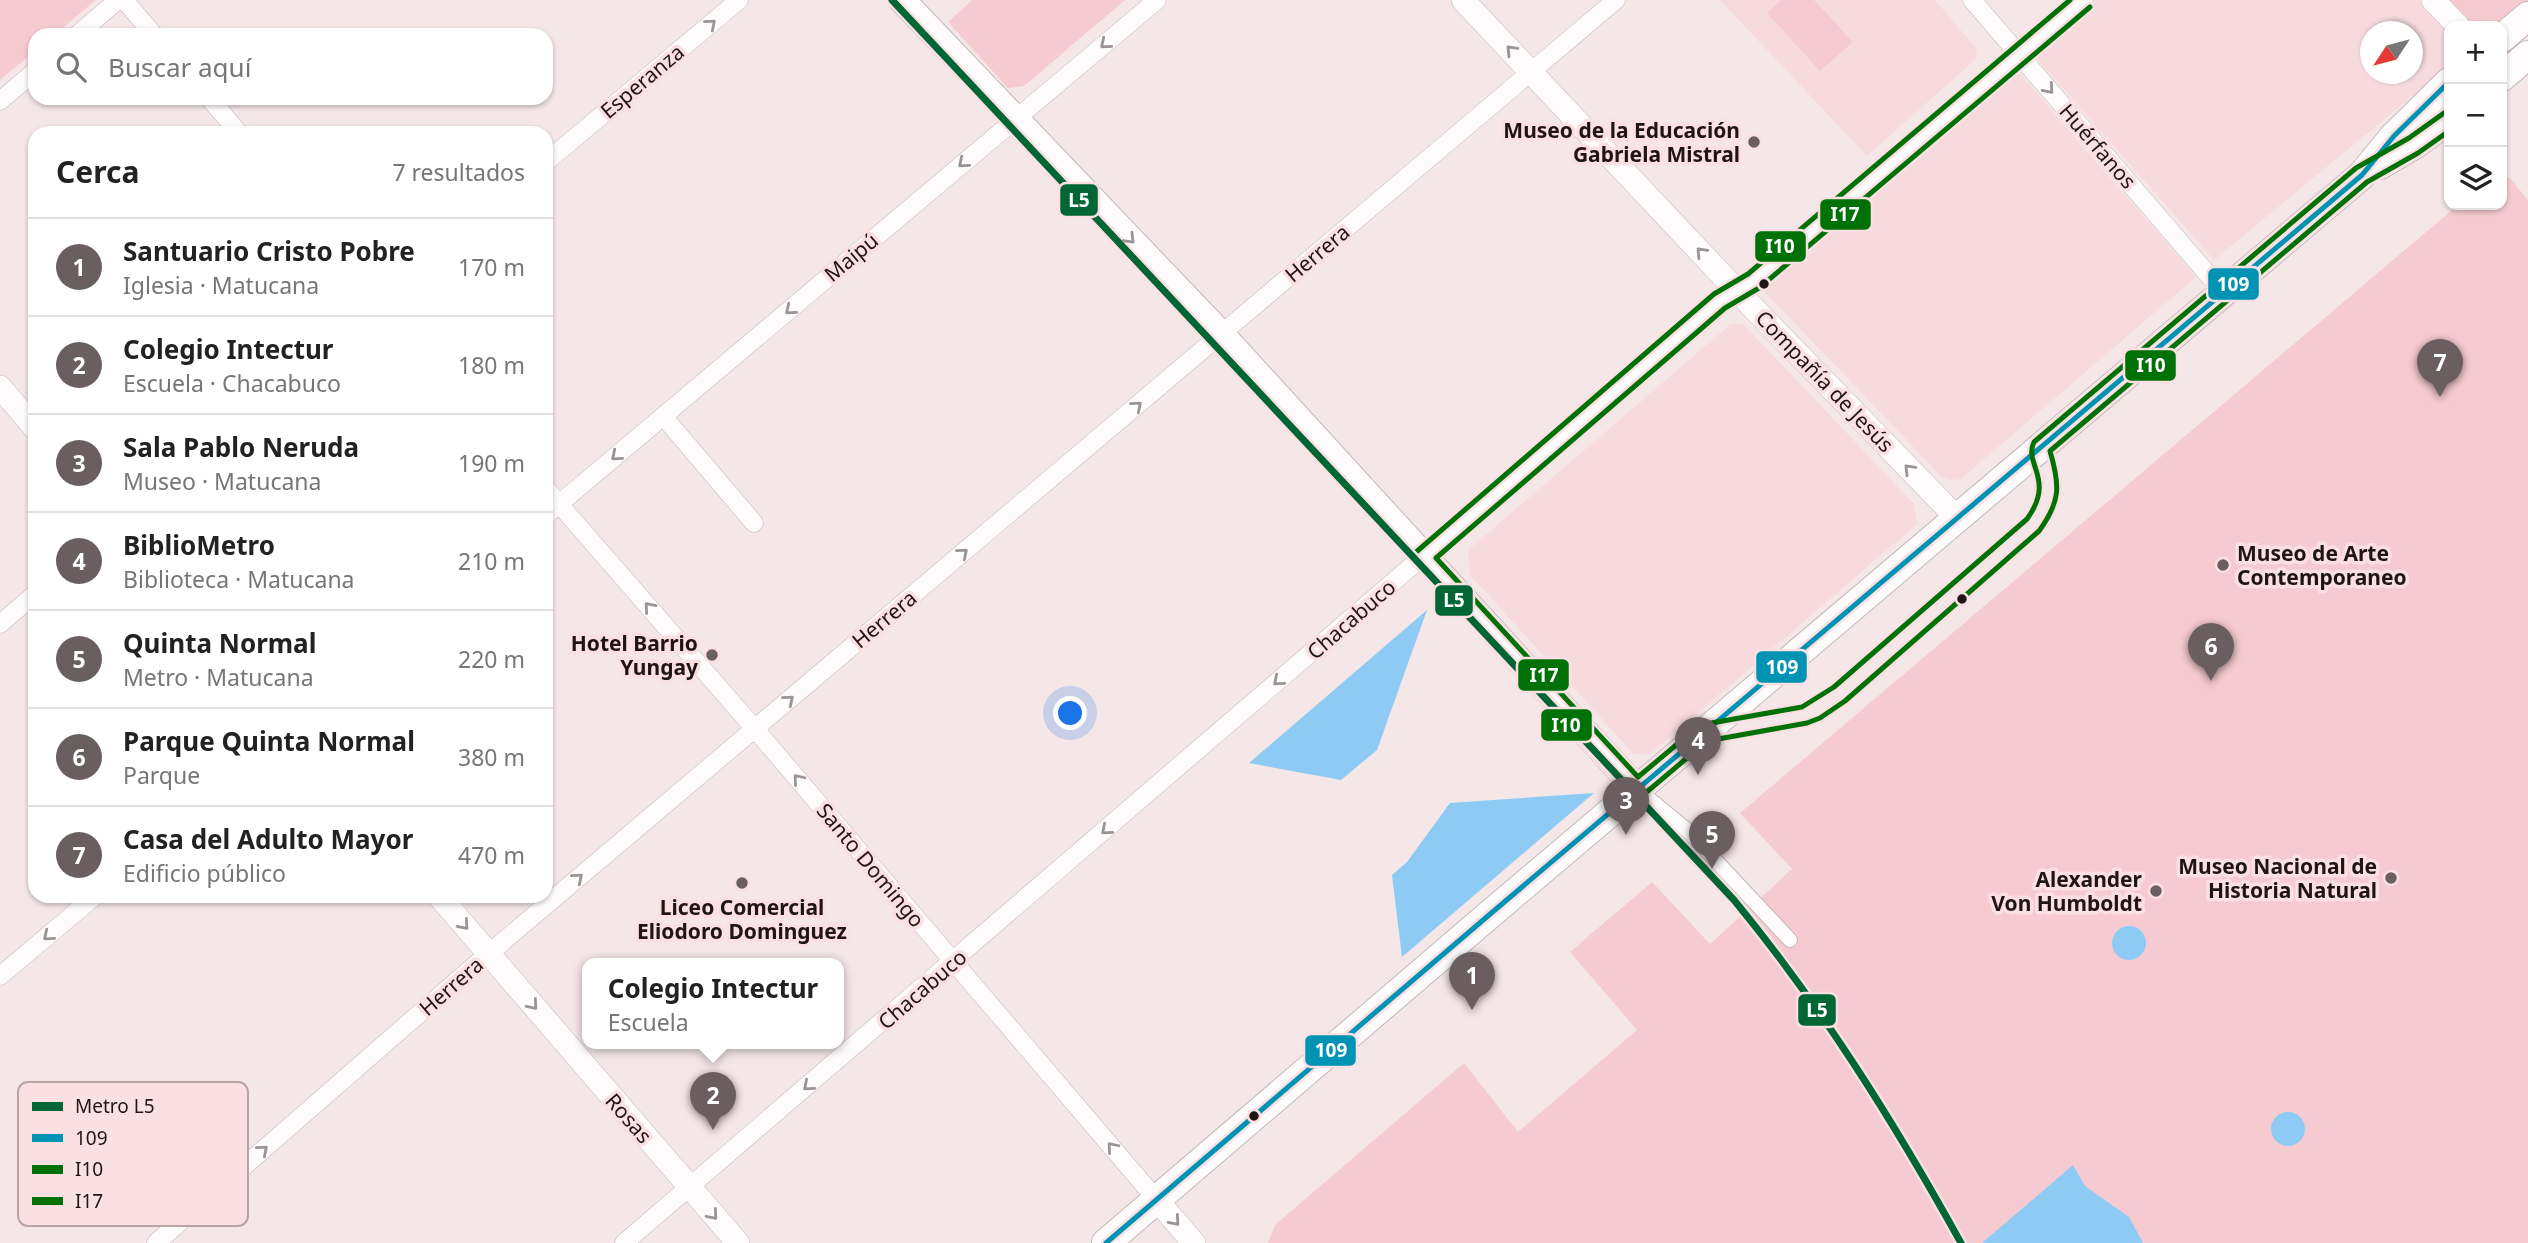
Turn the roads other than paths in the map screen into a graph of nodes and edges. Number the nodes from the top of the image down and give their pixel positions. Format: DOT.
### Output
graph roads {
  1 [pos="121,0"];
  2 [pos="739,0"];
  3 [pos="902,0"];
  4 [pos="1157,0"];
  5 [pos="1463,0"];
  6 [pos="1616,0"];
  7 [pos="1972,0"];
  8 [pos="2084,0"];
  9 [pos="2432,0"];
  10 [pos="2528,16"];
  11 [pos="2453,21"];
  12 [pos="86,28"];
  13 [pos="147,28"];
  14 [pos="2507,34"];
  15 [pos="2020,55"];
  16 [pos="2521,57"];
  17 [pos="1532,72"];
  18 [pos="2507,72"];
  19 [pos="28,77"];
  20 [pos="2447,84"];
  21 [pos="0,101"];
  22 [pos="215,105"];
  23 [pos="1016,119"];
  24 [pos="2444,124"];
  25 [pos="233,126"];
  26 [pos="553,156"];
  27 [pos="2362,175"];
  28 [pos="1737,291"];
  29 [pos="2223,292"];
  30 [pos="1221,334"];
  31 [pos="0,387"];
  32 [pos="663,416"];
  33 [pos="28,420"];
  34 [pos="553,510"];
  35 [pos="1957,518"];
  36 [pos="754,523"];
  37 [pos="1423,557"];
  38 [pos="28,600"];
  39 [pos="0,624"];
  40 [pos="755,729"];
  41 [pos="1637,789"];
  42 [pos="553,899"];
  43 [pos="87,903"];
  44 [pos="445,903"];
  45 [pos="549,903"];
  46 [pos="1790,940"];
  47 [pos="488,954"];
  48 [pos="953,962"];
  49 [pos="0,976"];
  50 [pos="248,1163"];
  51 [pos="689,1187"];
  52 [pos="1156,1199"];
  53 [pos="176,1226"];
  54 [pos="156,1243"];
  55 [pos="624,1243"];
  56 [pos="738,1243"];
  57 [pos="1106,1243"];
  58 [pos="1194,1243"];
  1 -- 12 [label="street"];
  1 -- 13 [label="street"];
  26 -- 2 [label="street, Esperanza, one-way"];
  3 -- 23 [label="main road"];
  4 -- 23 [label="street, Maipú, one-way"];
  17 -- 5 [label="street, Compañía de Jesús, one-way"];
  6 -- 17 [label="street, Herrera"];
  7 -- 15 [label="street, Huérfanos"];
  8 -- 15 [label="street, Chacabuco"];
  9 -- 11 [label="street"];
  10 -- 14 [label="main road"];
  15 -- 28 [label="street, Chacabuco"];
  15 -- 29 [label="street, Huérfanos, one-way"];
  16 -- 18 [label="main road"];
  28 -- 17 [label="street, Compañía de Jesús, one-way"];
  17 -- 30 [label="street, Herrera"];
  19 -- 21 [label="street"];
  20 -- 27 [label="main road"];
  22 -- 25 [label="street"];
  23 -- 30 [label="main road, one-way"];
  23 -- 32 [label="street, Maipú, one-way"];
  24 -- 27 [label="main road"];
  27 -- 29 [label="main road"];
  35 -- 28 [label="street, Compañía de Jesús, one-way"];
  28 -- 37 [label="street, Chacabuco"];
  29 -- 35 [label="main road"];
  30 -- 37 [label="main road"];
  40 -- 30 [label="street, Herrera, one-way"];
  31 -- 33 [label="street"];
  32 -- 34 [label="street, Maipú, one-way"];
  32 -- 36 [label="street"];
  40 -- 34 [label="street, Santo Domingo, one-way"];
  35 -- 41 [label="main road"];
  37 -- 41 [label="main road"];
  37 -- 48 [label="street, Chacabuco, one-way"];
  38 -- 39 [label="street"];
  42 -- 40 [label="street, Herrera, one-way"];
  48 -- 40 [label="street, Santo Domingo, one-way"];
  41 -- 46 [label="street"];
  41 -- 52 [label="main road"];
  43 -- 49 [label="street, one-way"];
  44 -- 47 [label="street, Rosas, one-way"];
  47 -- 45 [label="street, Herrera, one-way"];
  50 -- 47 [label="street, Herrera, one-way"];
  47 -- 51 [label="street, Rosas, one-way"];
  48 -- 51 [label="street, Chacabuco, one-way"];
  52 -- 48 [label="street, Santo Domingo, one-way"];
  51 -- 55 [label="street, Chacabuco"];
  51 -- 56 [label="street, Rosas, one-way"];
  52 -- 57 [label="main road"];
  52 -- 58 [label="street, Santo Domingo, one-way"];
  54 -- 53 [label="street, Herrera, one-way"];
}
